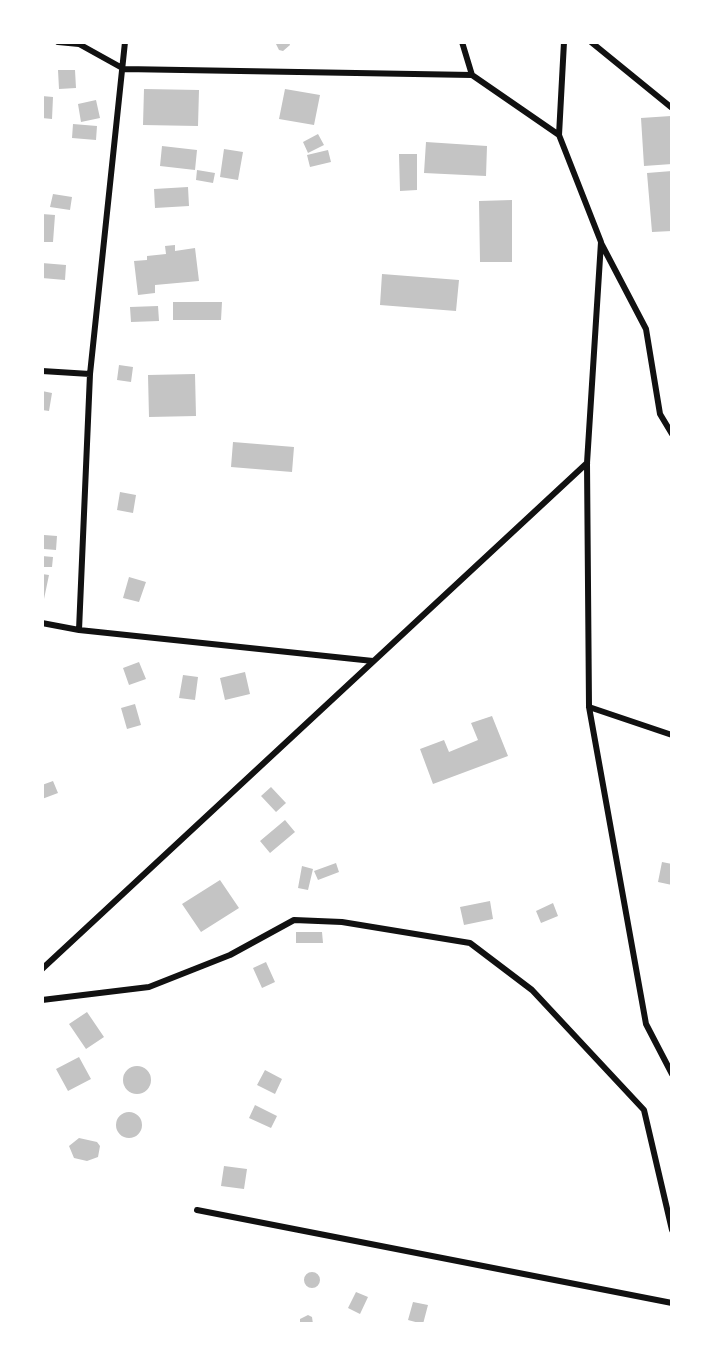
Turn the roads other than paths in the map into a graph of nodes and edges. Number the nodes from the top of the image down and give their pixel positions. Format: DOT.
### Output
graph roads {
  1 [pos="58,42"];
  2 [pos="124,42"];
  3 [pos="462,42"];
  4 [pos="564,42"];
  5 [pos="591,42"];
  6 [pos="124,69"];
  7 [pos="472,75"];
  8 [pos="672,108"];
  9 [pos="559,135"];
  10 [pos="601,242"];
  11 [pos="42,371"];
  12 [pos="90,374"];
  13 [pos="672,434"];
  14 [pos="586,463"];
  15 [pos="42,623"];
  16 [pos="79,630"];
  17 [pos="373,661"];
  18 [pos="589,707"];
  19 [pos="672,735"];
  20 [pos="42,969"];
  21 [pos="42,1000"];
  22 [pos="672,1074"];
  23 [pos="197,1210"];
  24 [pos="672,1230"];
  25 [pos="672,1303"];
  1 -- 6 [label="street"];
  2 -- 6 [label="street"];
  3 -- 7 [label="street"];
  4 -- 9 [label="street"];
  5 -- 8 [label="street"];
  6 -- 7 [label="street"];
  6 -- 12 [label="street"];
  7 -- 9 [label="street"];
  9 -- 10 [label="street"];
  10 -- 13 [label="street"];
  10 -- 14 [label="street"];
  11 -- 12 [label="street"];
  12 -- 16 [label="street"];
  14 -- 17 [label="street"];
  14 -- 18 [label="street"];
  15 -- 16 [label="street"];
  16 -- 17 [label="street"];
  17 -- 20 [label="street"];
  18 -- 19 [label="street"];
  18 -- 22 [label="street"];
  21 -- 24 [label="street"];
  23 -- 25 [label="street"];
}
